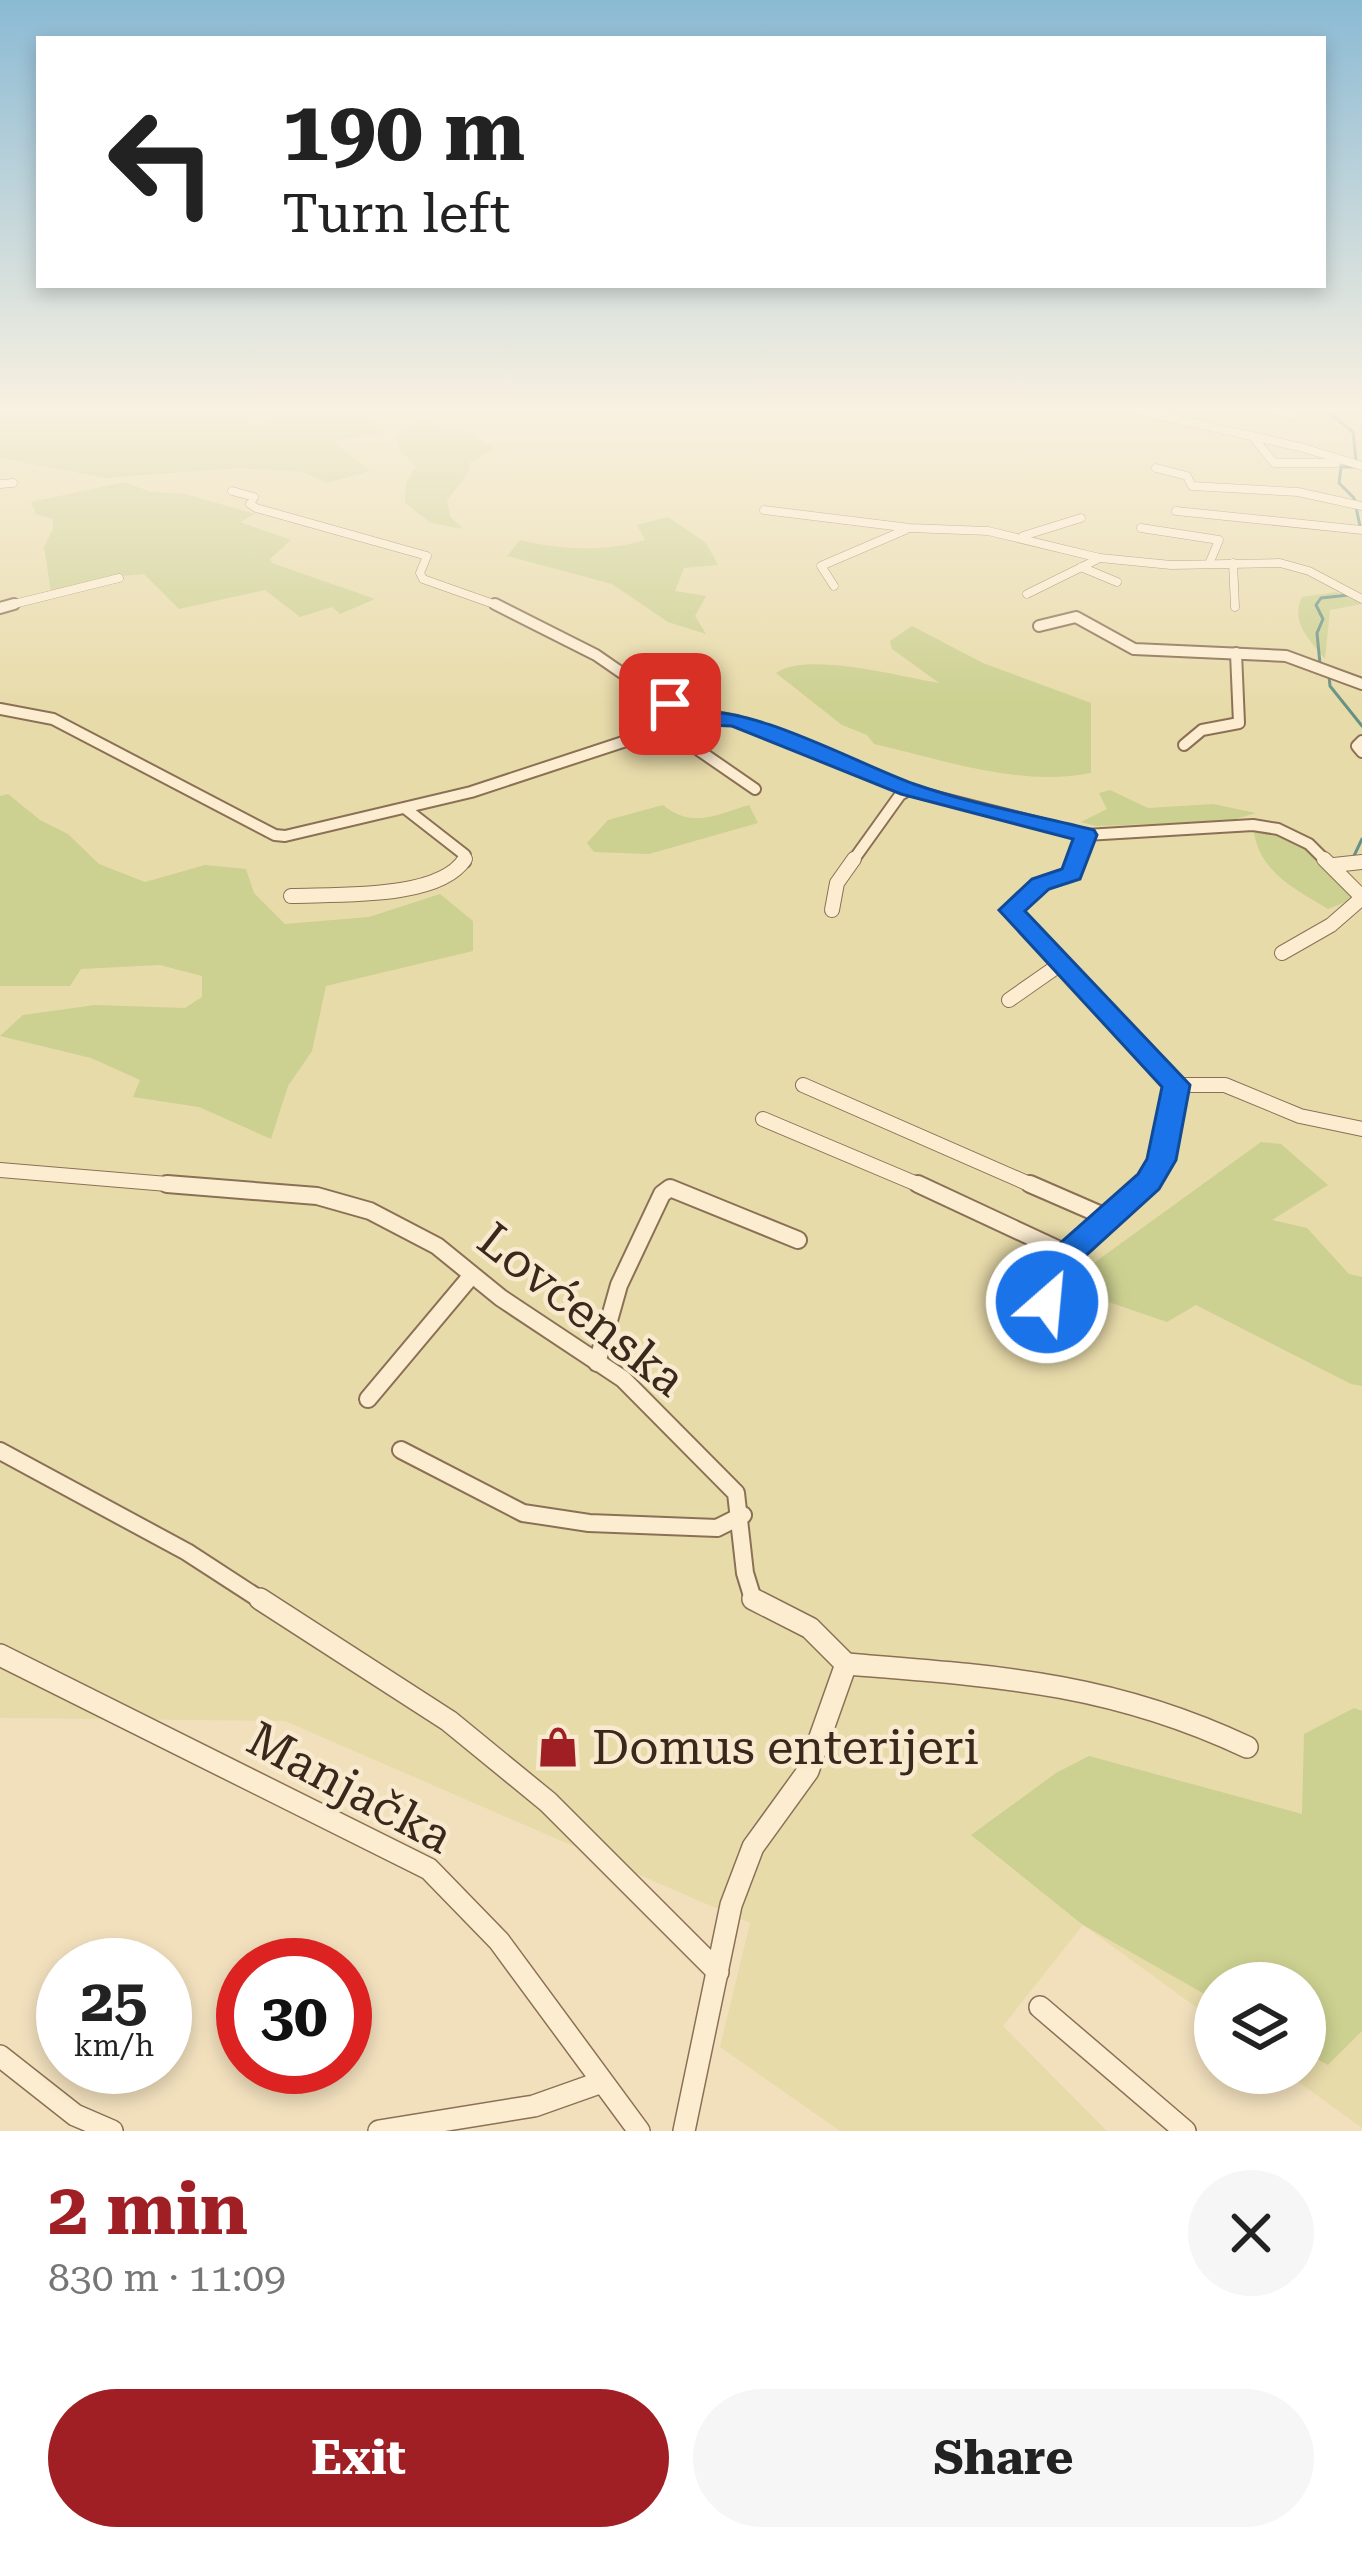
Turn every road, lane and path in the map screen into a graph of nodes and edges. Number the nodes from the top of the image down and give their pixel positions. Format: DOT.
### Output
graph roads {
  1 [pos="254,506"];
  2 [pos="764,510"];
  3 [pos="1176,511"];
  4 [pos="1081,518"];
  5 [pos="910,528"];
  6 [pos="1141,528"];
  7 [pos="1359,530"];
  8 [pos="1017,537"];
  9 [pos="1100,558"];
  10 [pos="1233,563"];
  11 [pos="1209,564"];
  12 [pos="1081,567"];
  13 [pos="119,578"];
  14 [pos="1118,582"];
  15 [pos="834,586"];
  16 [pos="1027,594"];
  17 [pos="1356,597"];
  18 [pos="1234,607"];
  19 [pos="0,608"];
  20 [pos="1039,626"];
  21 [pos="1236,653"];
  22 [pos="1362,684"];
  23 [pos="0,709"];
  24 [pos="690,720"];
  25 [pos="668,729"];
  26 [pos="1362,742"];
  27 [pos="1184,745"];
  28 [pos="1362,752"];
  29 [pos="755,789"];
  30 [pos="909,790"];
  31 [pos="406,809"];
  32 [pos="1086,835"];
  33 [pos="1356,862"];
  34 [pos="1334,865"];
  35 [pos="291,896"];
  36 [pos="1362,898"];
  37 [pos="832,910"];
  38 [pos="1282,952"];
  39 [pos="1062,963"];
  40 [pos="1009,1000"];
  41 [pos="803,1085"];
  42 [pos="1177,1085"];
  43 [pos="763,1119"];
  44 [pos="1362,1129"];
  45 [pos="0,1171"];
  46 [pos="1106,1217"];
  47 [pos="798,1240"];
  48 [pos="1068,1254"];
  49 [pos="472,1275"];
  50 [pos="1047,1302"];
  51 [pos="597,1363"];
  52 [pos="368,1399"];
  53 [pos="401,1450"];
  54 [pos="0,1451"];
  55 [pos="742,1515"];
  56 [pos="0,1655"];
  57 [pos="846,1664"];
  58 [pos="1247,1747"];
  59 [pos="718,1972"];
  60 [pos="1040,2007"];
  61 [pos="0,2056"];
  62 [pos="598,2083"];
  63 [pos="112,2131"];
  64 [pos="379,2131"];
  65 [pos="639,2131"];
  66 [pos="684,2131"];
  67 [pos="1185,2131"];
  1 -- 24 [label="street"];
  2 -- 5 [label="street"];
  3 -- 7 [label="street"];
  4 -- 8 [label="street"];
  5 -- 8 [label="street"];
  5 -- 15 [label="street"];
  6 -- 11 [label="street"];
  8 -- 9 [label="street"];
  9 -- 11 [label="street"];
  9 -- 12 [label="street"];
  10 -- 11 [label="street"];
  10 -- 17 [label="street"];
  10 -- 18 [label="street"];
  12 -- 14 [label="street"];
  12 -- 16 [label="street"];
  13 -- 19 [label="street"];
  20 -- 21 [label="street"];
  21 -- 22 [label="street"];
  21 -- 27 [label="street"];
  23 -- 31 [label="street"];
  24 -- 25 [label="street"];
  24 -- 30 [label="street"];
  25 -- 29 [label="street"];
  25 -- 31 [label="street"];
  26 -- 28 [label="street"];
  30 -- 32 [label="street"];
  30 -- 37 [label="street"];
  31 -- 35 [label="street"];
  32 -- 34 [label="street"];
  32 -- 39 [label="street"];
  33 -- 34 [label="street"];
  34 -- 36 [label="street"];
  36 -- 38 [label="street"];
  39 -- 40 [label="street"];
  39 -- 42 [label="street"];
  41 -- 46 [label="street"];
  42 -- 44 [label="street"];
  42 -- 46 [label="street"];
  43 -- 48 [label="street"];
  45 -- 49 [label="street, Lovćenska"];
  46 -- 48 [label="street"];
  47 -- 51 [label="street"];
  48 -- 50 [label="street"];
  49 -- 51 [label="street, Lovćenska"];
  49 -- 52 [label="street"];
  51 -- 55 [label="street, Lovćenska"];
  53 -- 55 [label="street"];
  54 -- 59 [label="street"];
  55 -- 57 [label="street, Lovćenska"];
  56 -- 62 [label="street, Manjačka"];
  57 -- 58 [label="street"];
  57 -- 59 [label="street"];
  59 -- 66 [label="street"];
  60 -- 67 [label="street"];
  61 -- 63 [label="street"];
  62 -- 64 [label="street"];
  62 -- 65 [label="street, Manjačka"];
}
